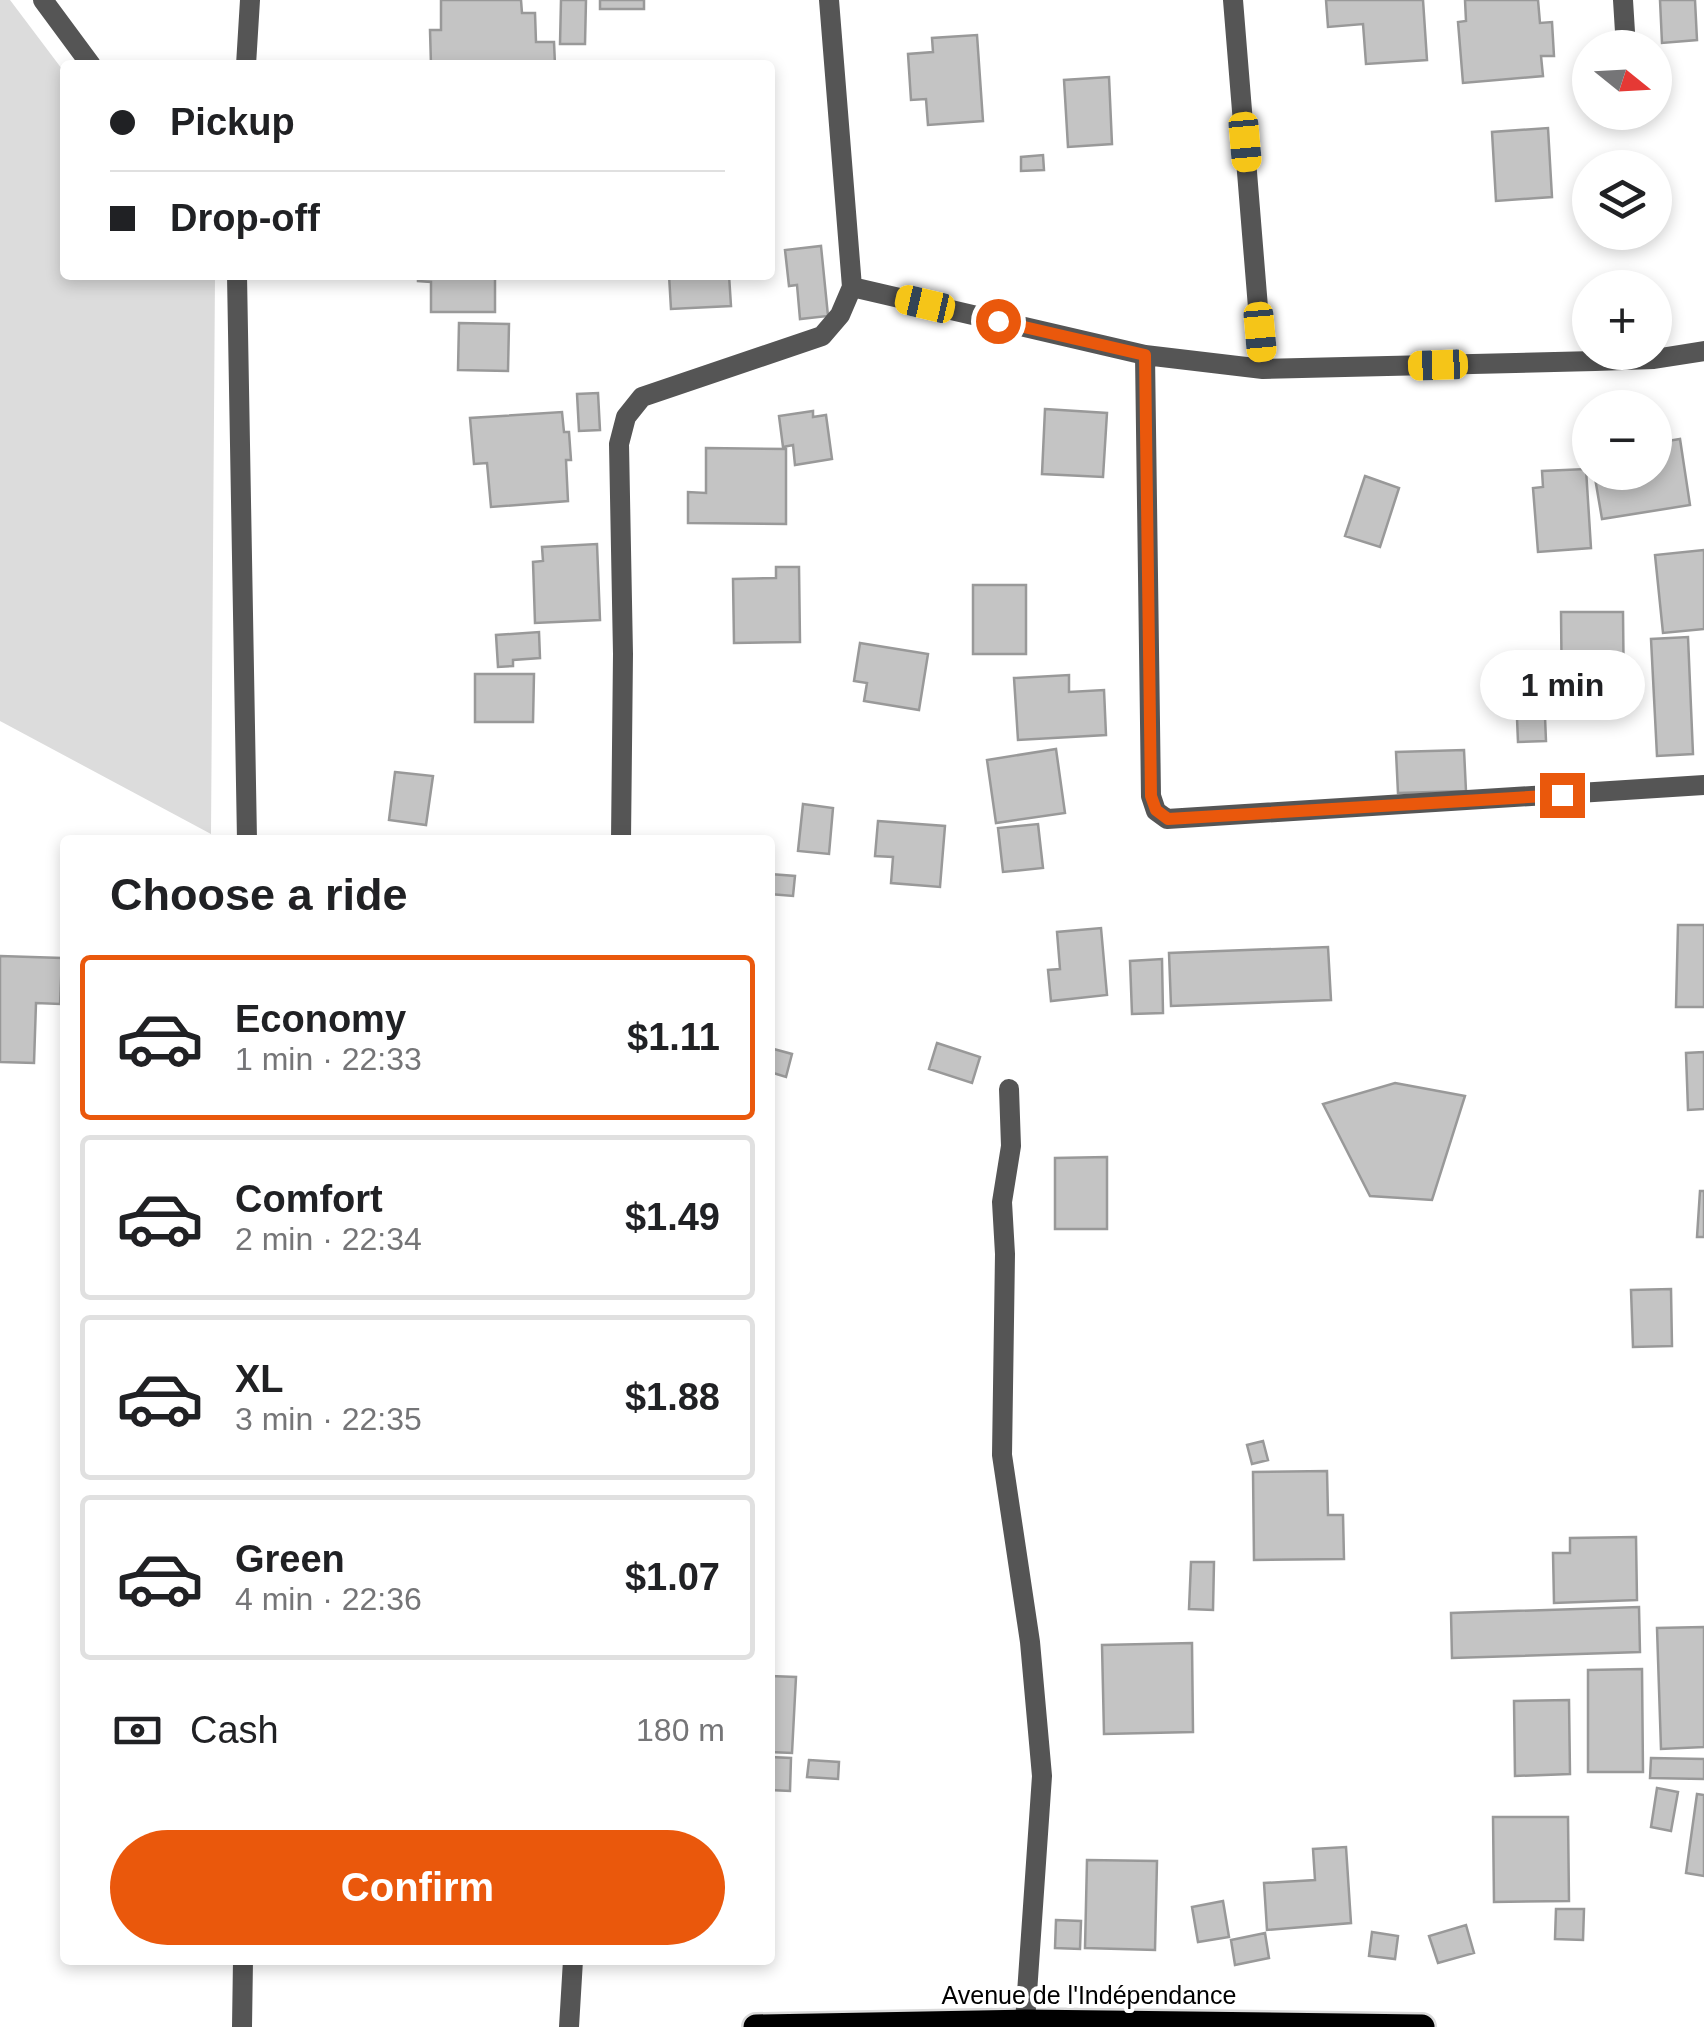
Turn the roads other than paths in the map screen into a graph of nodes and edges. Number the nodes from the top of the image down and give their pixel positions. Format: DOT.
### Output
graph roads {
  1 [pos="43,0"];
  2 [pos="250,0"];
  3 [pos="830,0"];
  4 [pos="1232,0"];
  5 [pos="1623,0"];
  6 [pos="1625,30"];
  7 [pos="87,60"];
  8 [pos="246,60"];
  9 [pos="237,280"];
  10 [pos="852,288"];
  11 [pos="1704,351"];
  12 [pos="1145,355"];
  13 [pos="1263,370"];
  14 [pos="1704,785"];
  15 [pos="247,835"];
  16 [pos="620,835"];
  17 [pos="1009,1089"];
  18 [pos="244,1965"];
  19 [pos="572,1965"];
  20 [pos="1025,2022"];
  21 [pos="242,2027"];
  22 [pos="569,2027"];
  23 [pos="756,2027"];
  24 [pos="1422,2027"];
  1 -- 7 [label="street"];
  2 -- 8 [label="street"];
  3 -- 10 [label="street"];
  4 -- 13 [label="street"];
  5 -- 6 [label="street"];
  9 -- 15 [label="street"];
  10 -- 12 [label="street"];
  10 -- 16 [label="street"];
  11 -- 13 [label="street"];
  12 -- 13 [label="street"];
  12 -- 14 [label="street"];
  17 -- 20 [label="street"];
  18 -- 21 [label="street"];
  19 -- 22 [label="street"];
  20 -- 23 [label="main road, Avenue de l'Indépendance"];
  20 -- 24 [label="main road, Avenue de l'Indépendance"];
}
